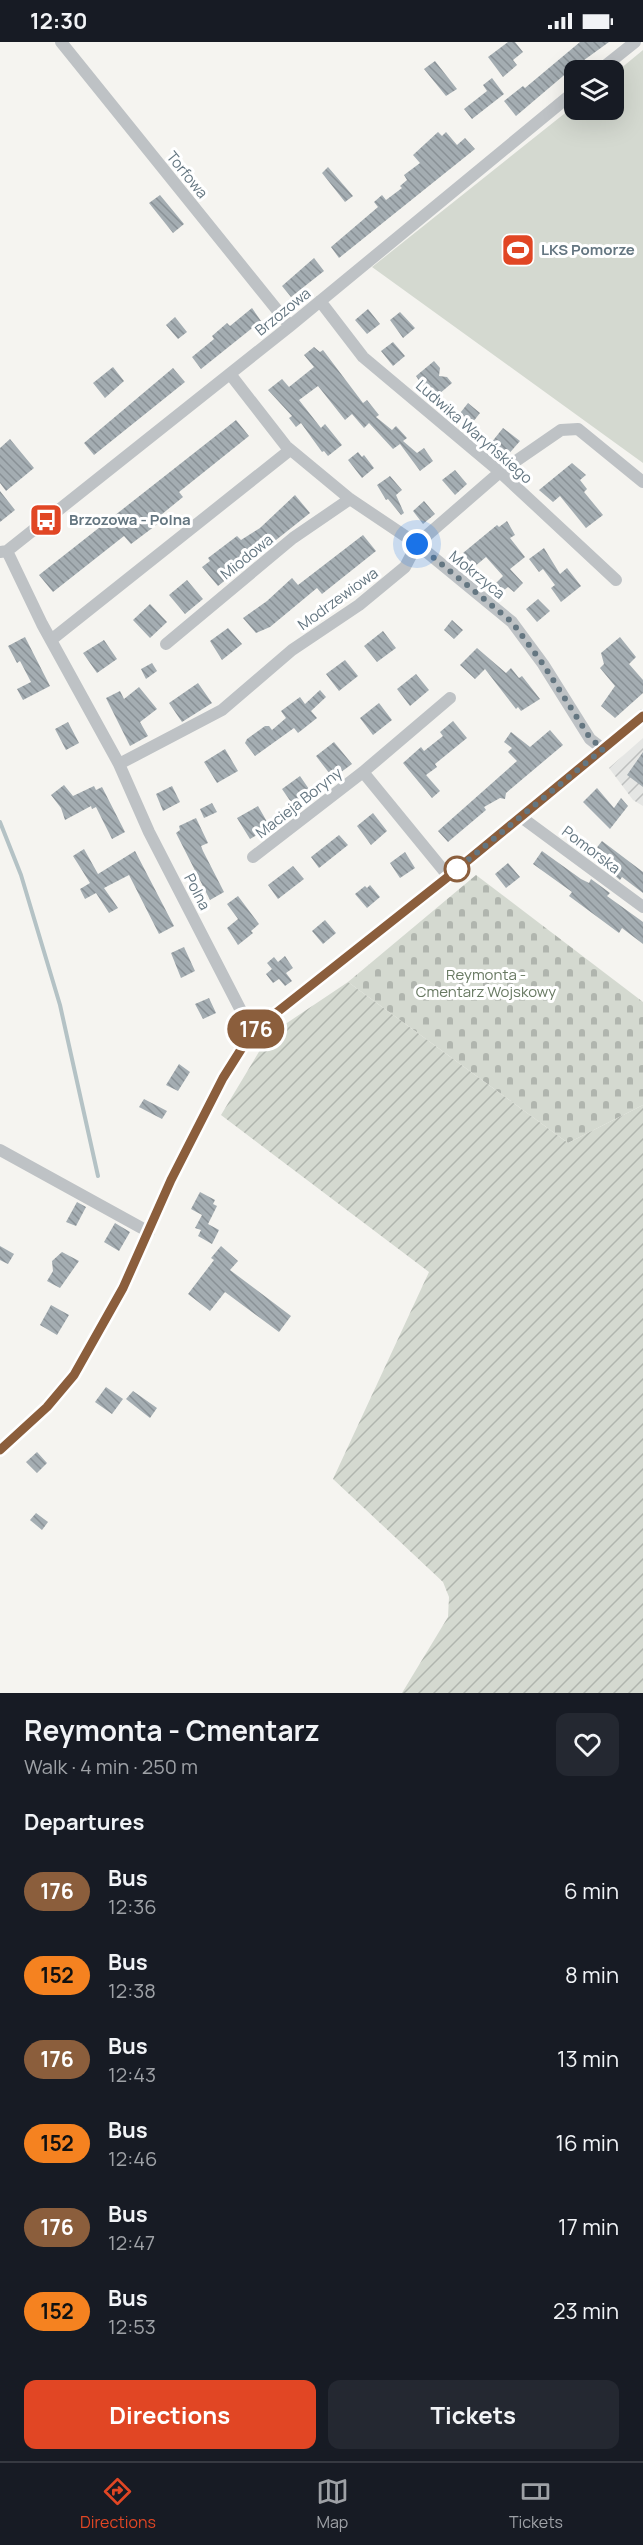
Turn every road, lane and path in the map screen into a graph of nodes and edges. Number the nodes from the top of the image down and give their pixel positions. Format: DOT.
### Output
graph roads {
  1 [pos="61,42"];
  2 [pos="633,43"];
  3 [pos="612,60"];
  4 [pos="564,100"];
  5 [pos="320,301"];
  6 [pos="290,326"];
  7 [pos="230,374"];
  8 [pos="290,450"];
  9 [pos="500,472"];
  10 [pos="643,482"];
  11 [pos="350,499"];
  12 [pos="417,544"];
  13 [pos="3,552"];
  14 [pos="616,580"];
  15 [pos="51,640"];
  16 [pos="166,644"];
  17 [pos="450,698"];
  18 [pos="643,716"];
  19 [pos="603,749"];
  20 [pos="119,764"];
  21 [pos="363,772"];
  22 [pos="521,817"];
  23 [pos="253,857"];
  24 [pos="449,876"];
  25 [pos="643,907"];
  26 [pos="252,1032"];
  27 [pos="0,1150"];
  28 [pos="149,1232"];
  29 [pos="0,1450"];
  1 -- 6 [label="street, Torfowa"];
  2 -- 3 [label="street"];
  4 -- 5 [label="street, Brzozowa"];
  5 -- 6 [label="street, Brzozowa"];
  5 -- 9 [label="street, Ludwika Waryńskiego"];
  6 -- 7 [label="street, Brzozowa"];
  7 -- 8 [label="street, Mokrzyca"];
  7 -- 13 [label="street, Brzozowa"];
  8 -- 11 [label="street, Mokrzyca"];
  8 -- 15 [label="street"];
  9 -- 10 [label="street, Modrzewiowa"];
  9 -- 12 [label="street, Modrzewiowa"];
  9 -- 14 [label="street, Ludwika Waryńskiego"];
  11 -- 12 [label="street, Mokrzyca"];
  11 -- 16 [label="street, Miodowa"];
  12 -- 19 [label="street, Mokrzyca"];
  12 -- 20 [label="street, Modrzewiowa"];
  13 -- 15 [label="street, Brzozowa"];
  15 -- 20 [label="street, Brzozowa"];
  17 -- 21 [label="street, Macieja Boryny"];
  18 -- 19 [label="street"];
  19 -- 22 [label="street"];
  20 -- 26 [label="street, Polna"];
  21 -- 23 [label="street, Macieja Boryny"];
  21 -- 24 [label="street, Macieja Boryny"];
  22 -- 24 [label="street"];
  22 -- 25 [label="street, Pomorska"];
  24 -- 26 [label="street"];
  26 -- 28 [label="street"];
  27 -- 28 [label="street"];
  28 -- 29 [label="street"];
}
